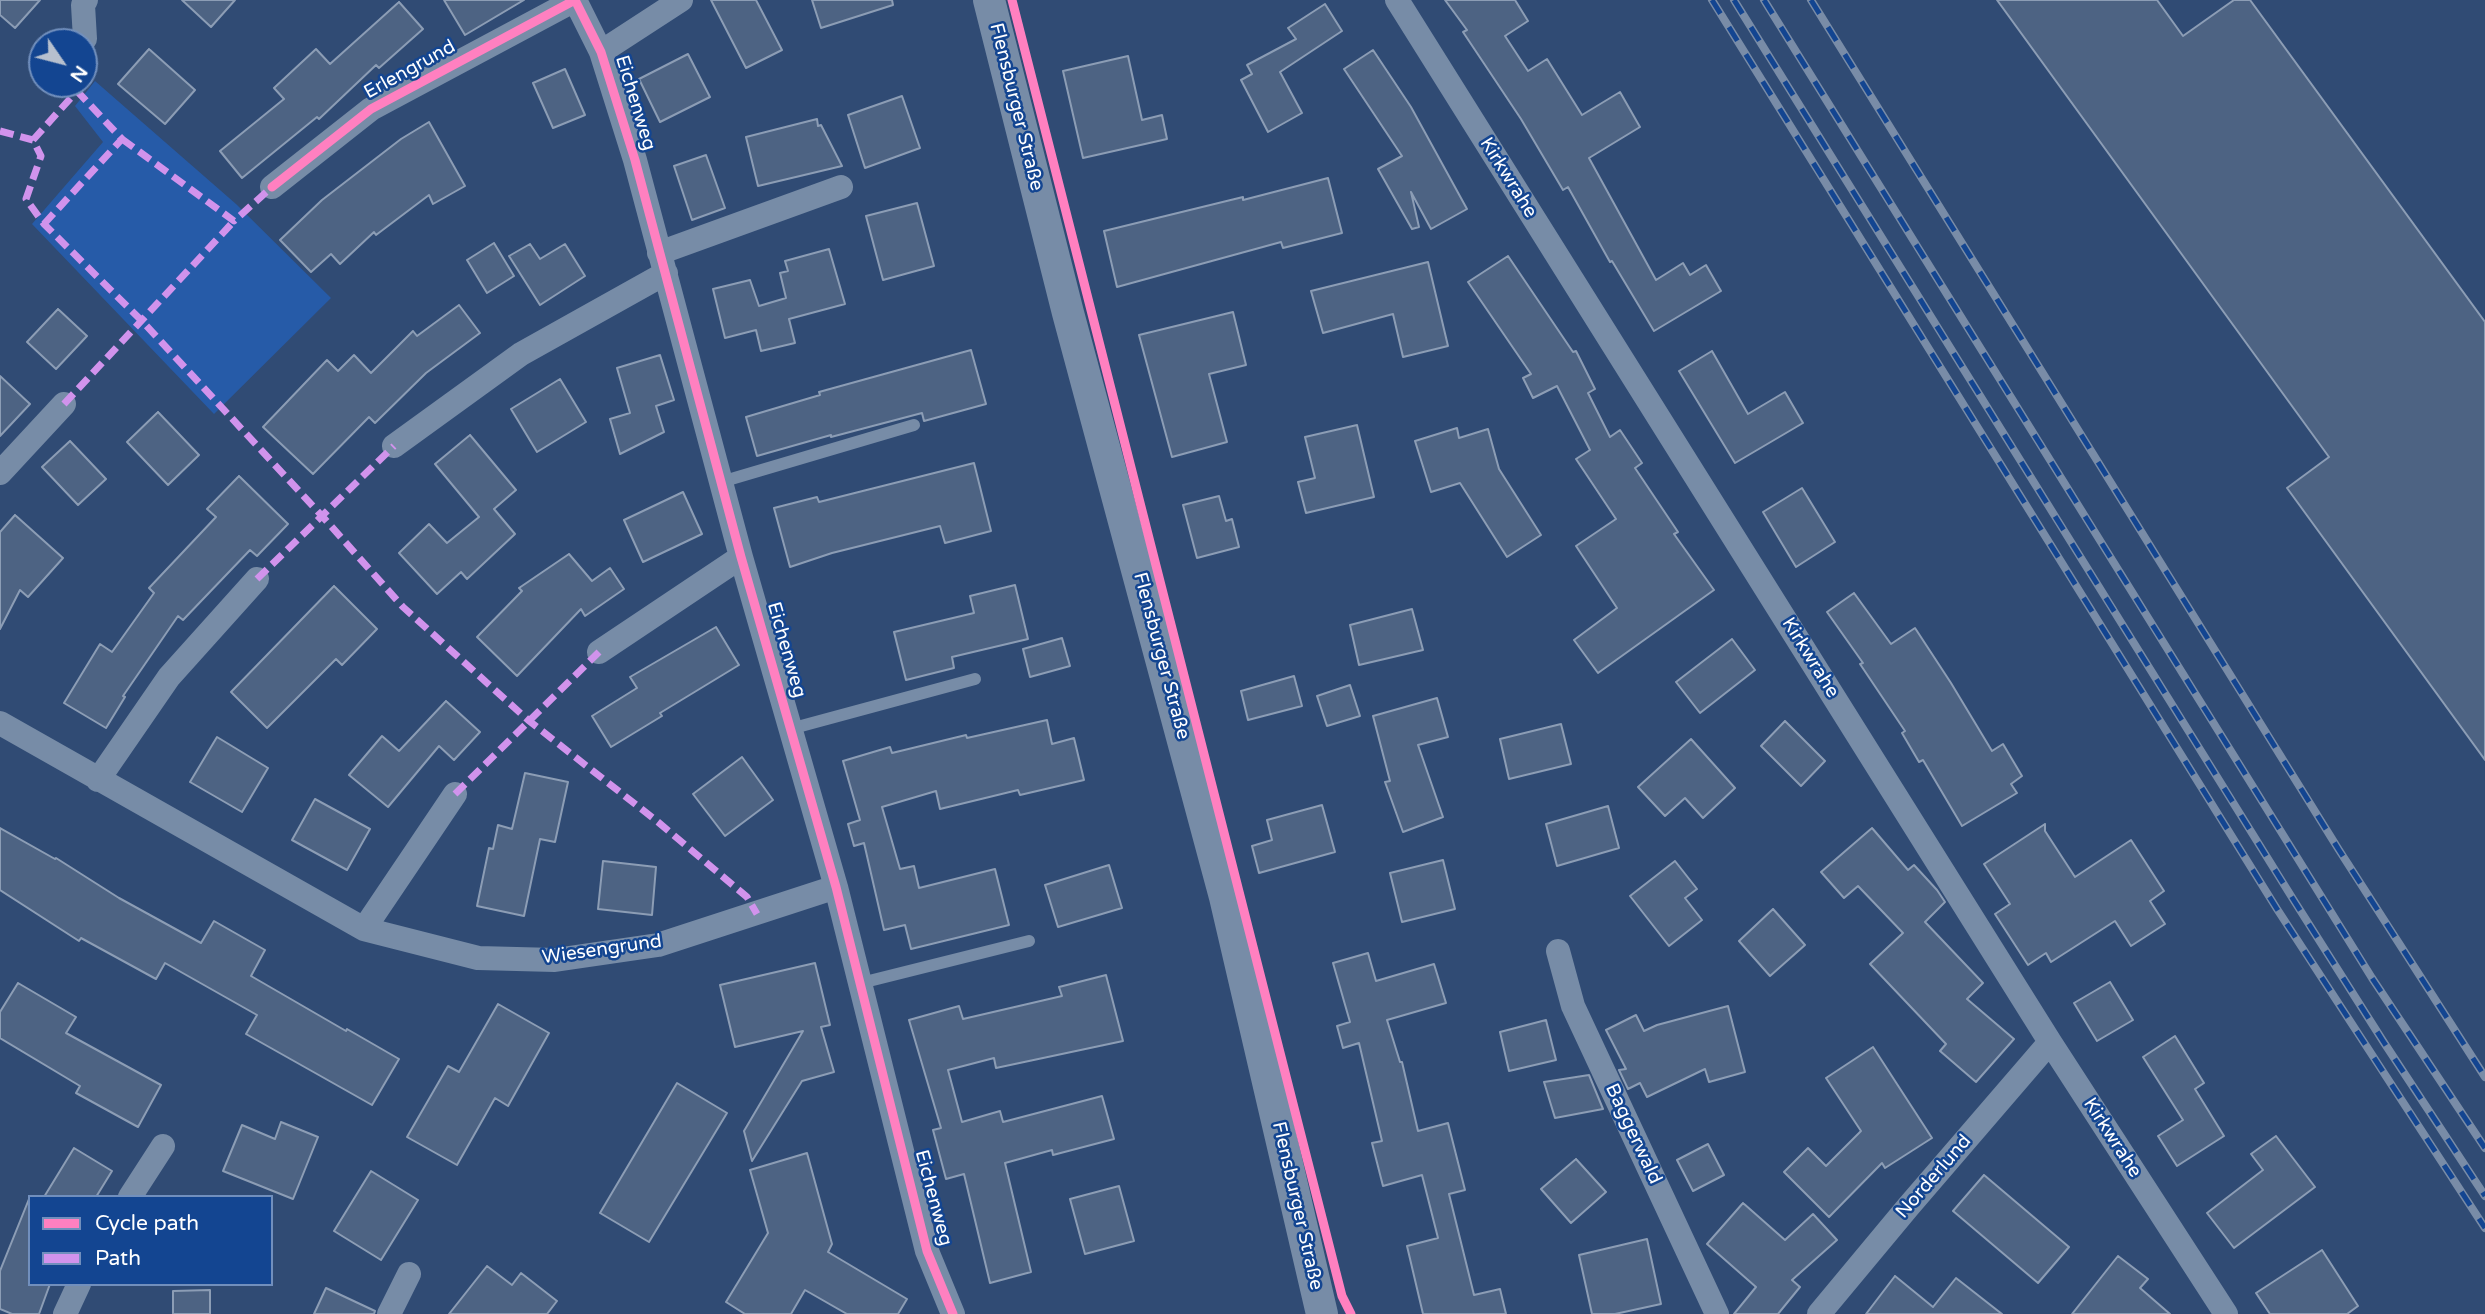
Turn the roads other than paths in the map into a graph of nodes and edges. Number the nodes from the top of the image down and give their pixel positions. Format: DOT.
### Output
graph roads {
  1 [pos="86,0"];
  2 [pos="575,0"];
  3 [pos="681,0"];
  4 [pos="989,0"];
  5 [pos="1397,0"];
  6 [pos="84,28"];
  7 [pos="601,52"];
  8 [pos="272,187"];
  9 [pos="841,187"];
  10 [pos="662,263"];
  11 [pos="64,404"];
  12 [pos="914,425"];
  13 [pos="394,446"];
  14 [pos="0,472"];
  15 [pos="721,482"];
  16 [pos="741,557"];
  17 [pos="257,579"];
  18 [pos="599,652"];
  19 [pos="975,679"];
  20 [pos="0,723"];
  21 [pos="790,729"];
  22 [pos="98,780"];
  23 [pos="454,794"];
  24 [pos="836,887"];
  25 [pos="364,929"];
  26 [pos="1029,941"];
  27 [pos="1558,951"];
  28 [pos="861,983"];
  29 [pos="2050,1042"];
  30 [pos="163,1146"];
  31 [pos="131,1195"];
  32 [pos="409,1274"];
  33 [pos="78,1286"];
  34 [pos="65,1314"];
  35 [pos="389,1314"];
  36 [pos="953,1314"];
  37 [pos="1322,1314"];
  38 [pos="1717,1314"];
  39 [pos="1819,1314"];
  40 [pos="2226,1314"];
  1 -- 6 [label="street"];
  2 -- 7 [label="street, Eichenweg"];
  2 -- 8 [label="street, Erlengrund"];
  3 -- 7 [label="street"];
  4 -- 37 [label="street, Flensburger Straße"];
  5 -- 29 [label="street, Kirkwrahe"];
  7 -- 10 [label="street, Eichenweg"];
  9 -- 10 [label="street"];
  10 -- 13 [label="street"];
  10 -- 15 [label="street, Eichenweg"];
  11 -- 14 [label="street"];
  12 -- 15 [label="lane"];
  15 -- 16 [label="street, Eichenweg"];
  16 -- 18 [label="street"];
  16 -- 21 [label="street, Eichenweg"];
  17 -- 22 [label="street"];
  19 -- 21 [label="lane, Eichenweg"];
  20 -- 22 [label="street, Wiesengrund"];
  21 -- 24 [label="street, Eichenweg"];
  22 -- 25 [label="street, Wiesengrund"];
  23 -- 25 [label="street"];
  24 -- 25 [label="street, Wiesengrund"];
  24 -- 28 [label="street, Eichenweg"];
  26 -- 28 [label="lane"];
  27 -- 38 [label="street, Baggerwald"];
  28 -- 36 [label="street, Eichenweg"];
  29 -- 39 [label="street, Norderlund"];
  29 -- 40 [label="street, Kirkwrahe"];
  30 -- 31 [label="street"];
  32 -- 35 [label="street"];
  33 -- 34 [label="street"];
}
